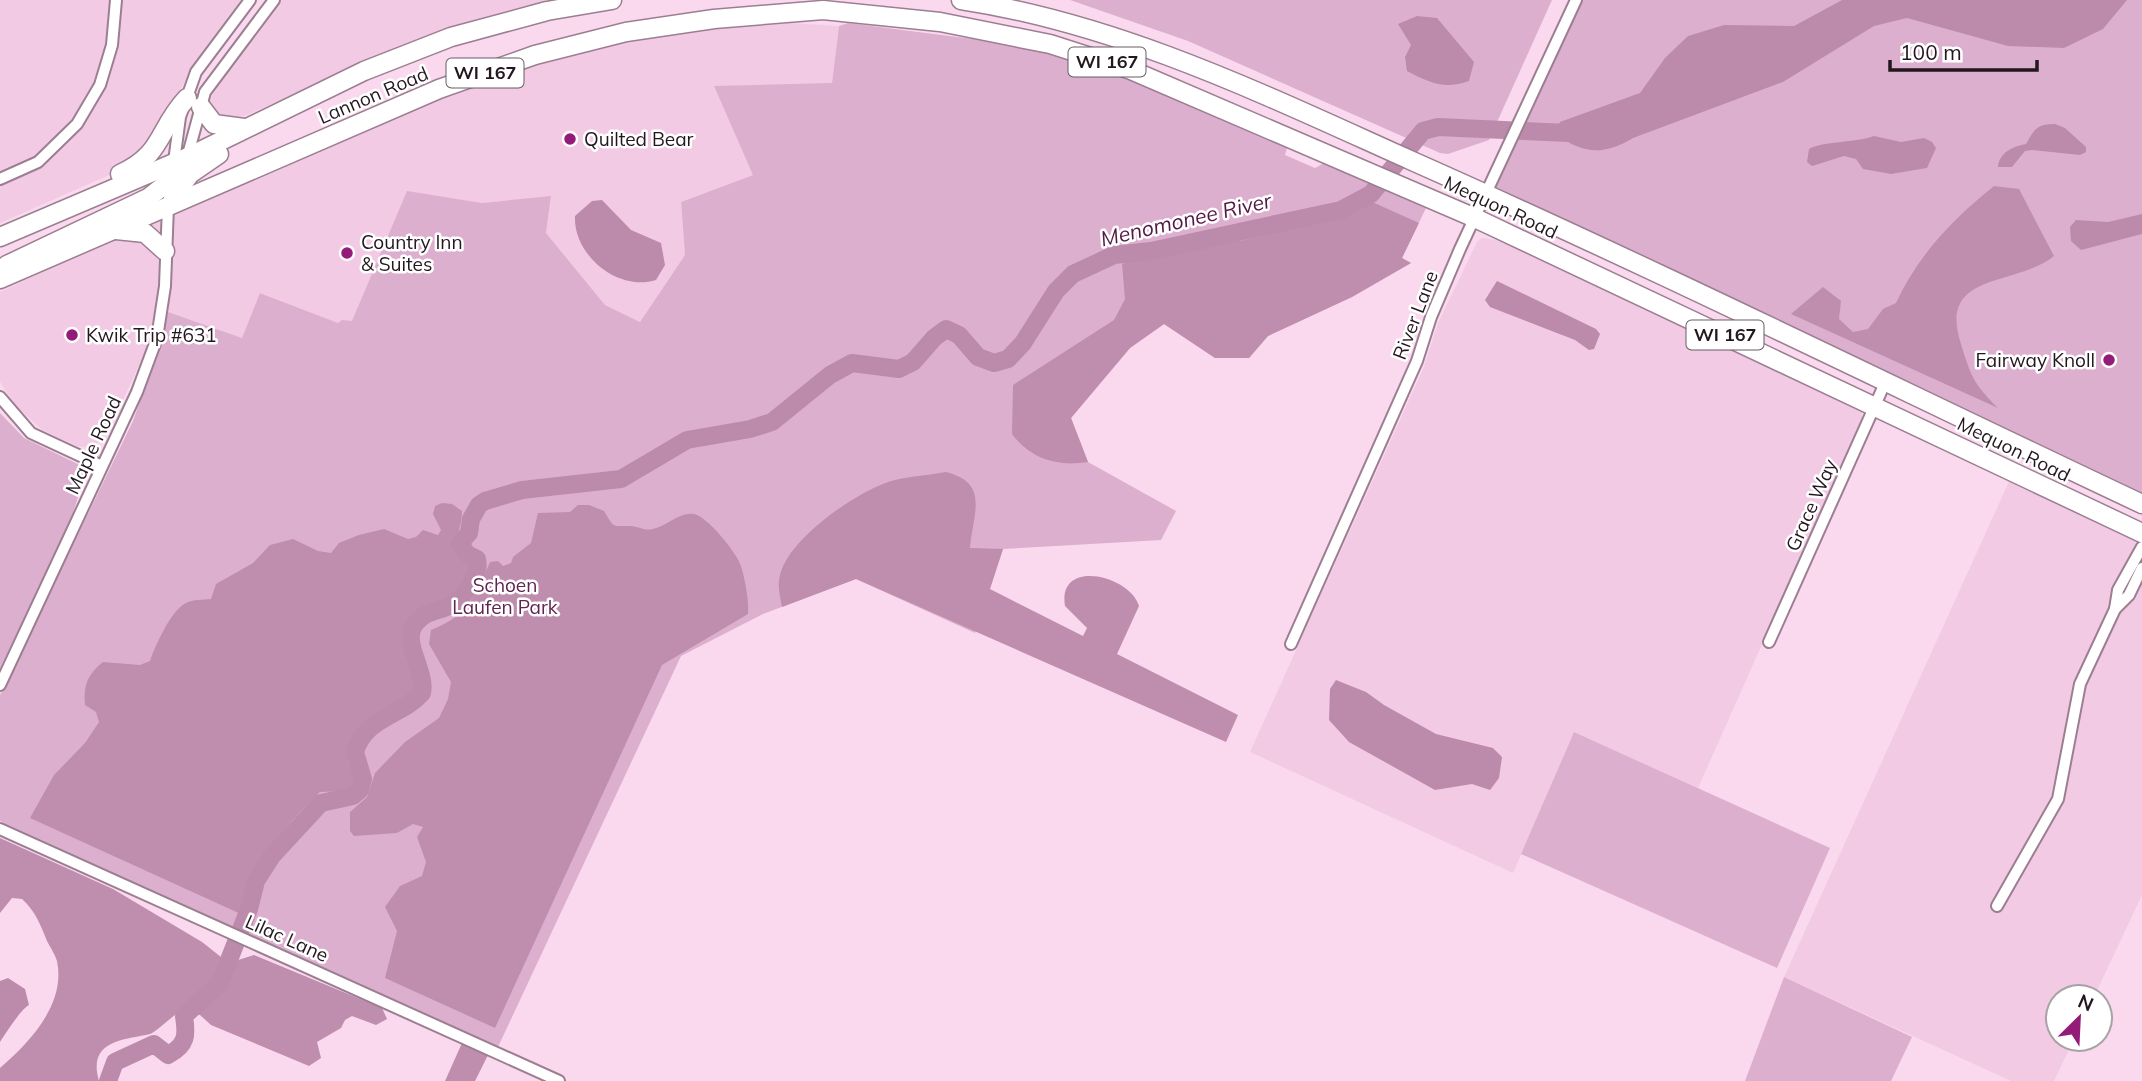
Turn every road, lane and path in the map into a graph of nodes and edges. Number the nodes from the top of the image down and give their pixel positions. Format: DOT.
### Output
graph roads {
  1 [pos="116,0"];
  2 [pos="250,0"];
  3 [pos="274,0"];
  4 [pos="612,0"];
  5 [pos="961,0"];
  6 [pos="1576,0"];
  7 [pos="822,5"];
  8 [pos="194,102"];
  9 [pos="285,109"];
  10 [pos="244,128"];
  11 [pos="177,167"];
  12 [pos="0,179"];
  13 [pos="1488,194"];
  14 [pos="168,206"];
  15 [pos="1475,218"];
  16 [pos="29,224"];
  17 [pos="112,230"];
  18 [pos="0,237"];
  19 [pos="166,251"];
  20 [pos="0,268"];
  21 [pos="0,279"];
  22 [pos="1670,282"];
  23 [pos="1660,304"];
  24 [pos="1885,383"];
  25 [pos="0,397"];
  26 [pos="1875,405"];
  27 [pos="102,466"];
  28 [pos="2142,504"];
  29 [pos="2142,533"];
  30 [pos="2142,547"];
  31 [pos="2142,568"];
  32 [pos="2115,608"];
  33 [pos="1769,642"];
  34 [pos="1291,645"];
  35 [pos="0,685"];
  36 [pos="0,829"];
  37 [pos="1997,906"];
  38 [pos="559,1081"];
  1 -- 12 [label="street"];
  2 -- 8 [label="street, Maple Road"];
  3 -- 8 [label="street, Maple Road"];
  4 -- 9 [label="main road, Lannon Road / WI 167"];
  5 -- 13 [label="main road, Mequon Road / WI 167"];
  6 -- 13 [label="street, River Lane"];
  7 -- 14 [label="main road, Lannon Road / WI 167"];
  7 -- 15 [label="main road, Mequon Road / WI 167"];
  8 -- 10 [label="main road"];
  8 -- 11 [label="street, Maple Road"];
  8 -- 11 [label="street, Maple Road"];
  8 -- 16 [label="main road"];
  9 -- 10 [label="main road, Lannon Road / WI 167"];
  9 -- 14 [label="main road"];
  10 -- 11 [label="main road, Lannon Road / WI 167"];
  11 -- 14 [label="street, Maple Road"];
  11 -- 14 [label="street, Maple Road"];
  11 -- 16 [label="main road, Lannon Road / WI 167"];
  11 -- 20 [label="main road"];
  13 -- 15 [label="street, River Lane"];
  13 -- 22 [label="main road, Mequon Road / WI 167"];
  14 -- 17 [label="main road, Lannon Road / WI 167"];
  14 -- 19 [label="street, Maple Road"];
  15 -- 23 [label="main road, Mequon Road / WI 167"];
  15 -- 34 [label="street, River Lane"];
  16 -- 18 [label="main road, Lannon Road / WI 167"];
  17 -- 19 [label="main road"];
  17 -- 21 [label="main road, Lannon Road / WI 167"];
  19 -- 27 [label="street, Maple Road"];
  22 -- 23 [label="main road"];
  22 -- 24 [label="main road, Mequon Road / WI 167"];
  23 -- 26 [label="main road, Mequon Road / WI 167"];
  24 -- 26 [label="street, Grace Way"];
  24 -- 28 [label="main road, Mequon Road / WI 167"];
  25 -- 27 [label="street"];
  26 -- 29 [label="main road, Mequon Road / WI 167"];
  26 -- 33 [label="street, Grace Way"];
  27 -- 35 [label="street, Maple Road"];
  30 -- 32 [label="street"];
  31 -- 32 [label="street"];
  32 -- 37 [label="street"];
  36 -- 38 [label="street, Lilac Lane"];
}
